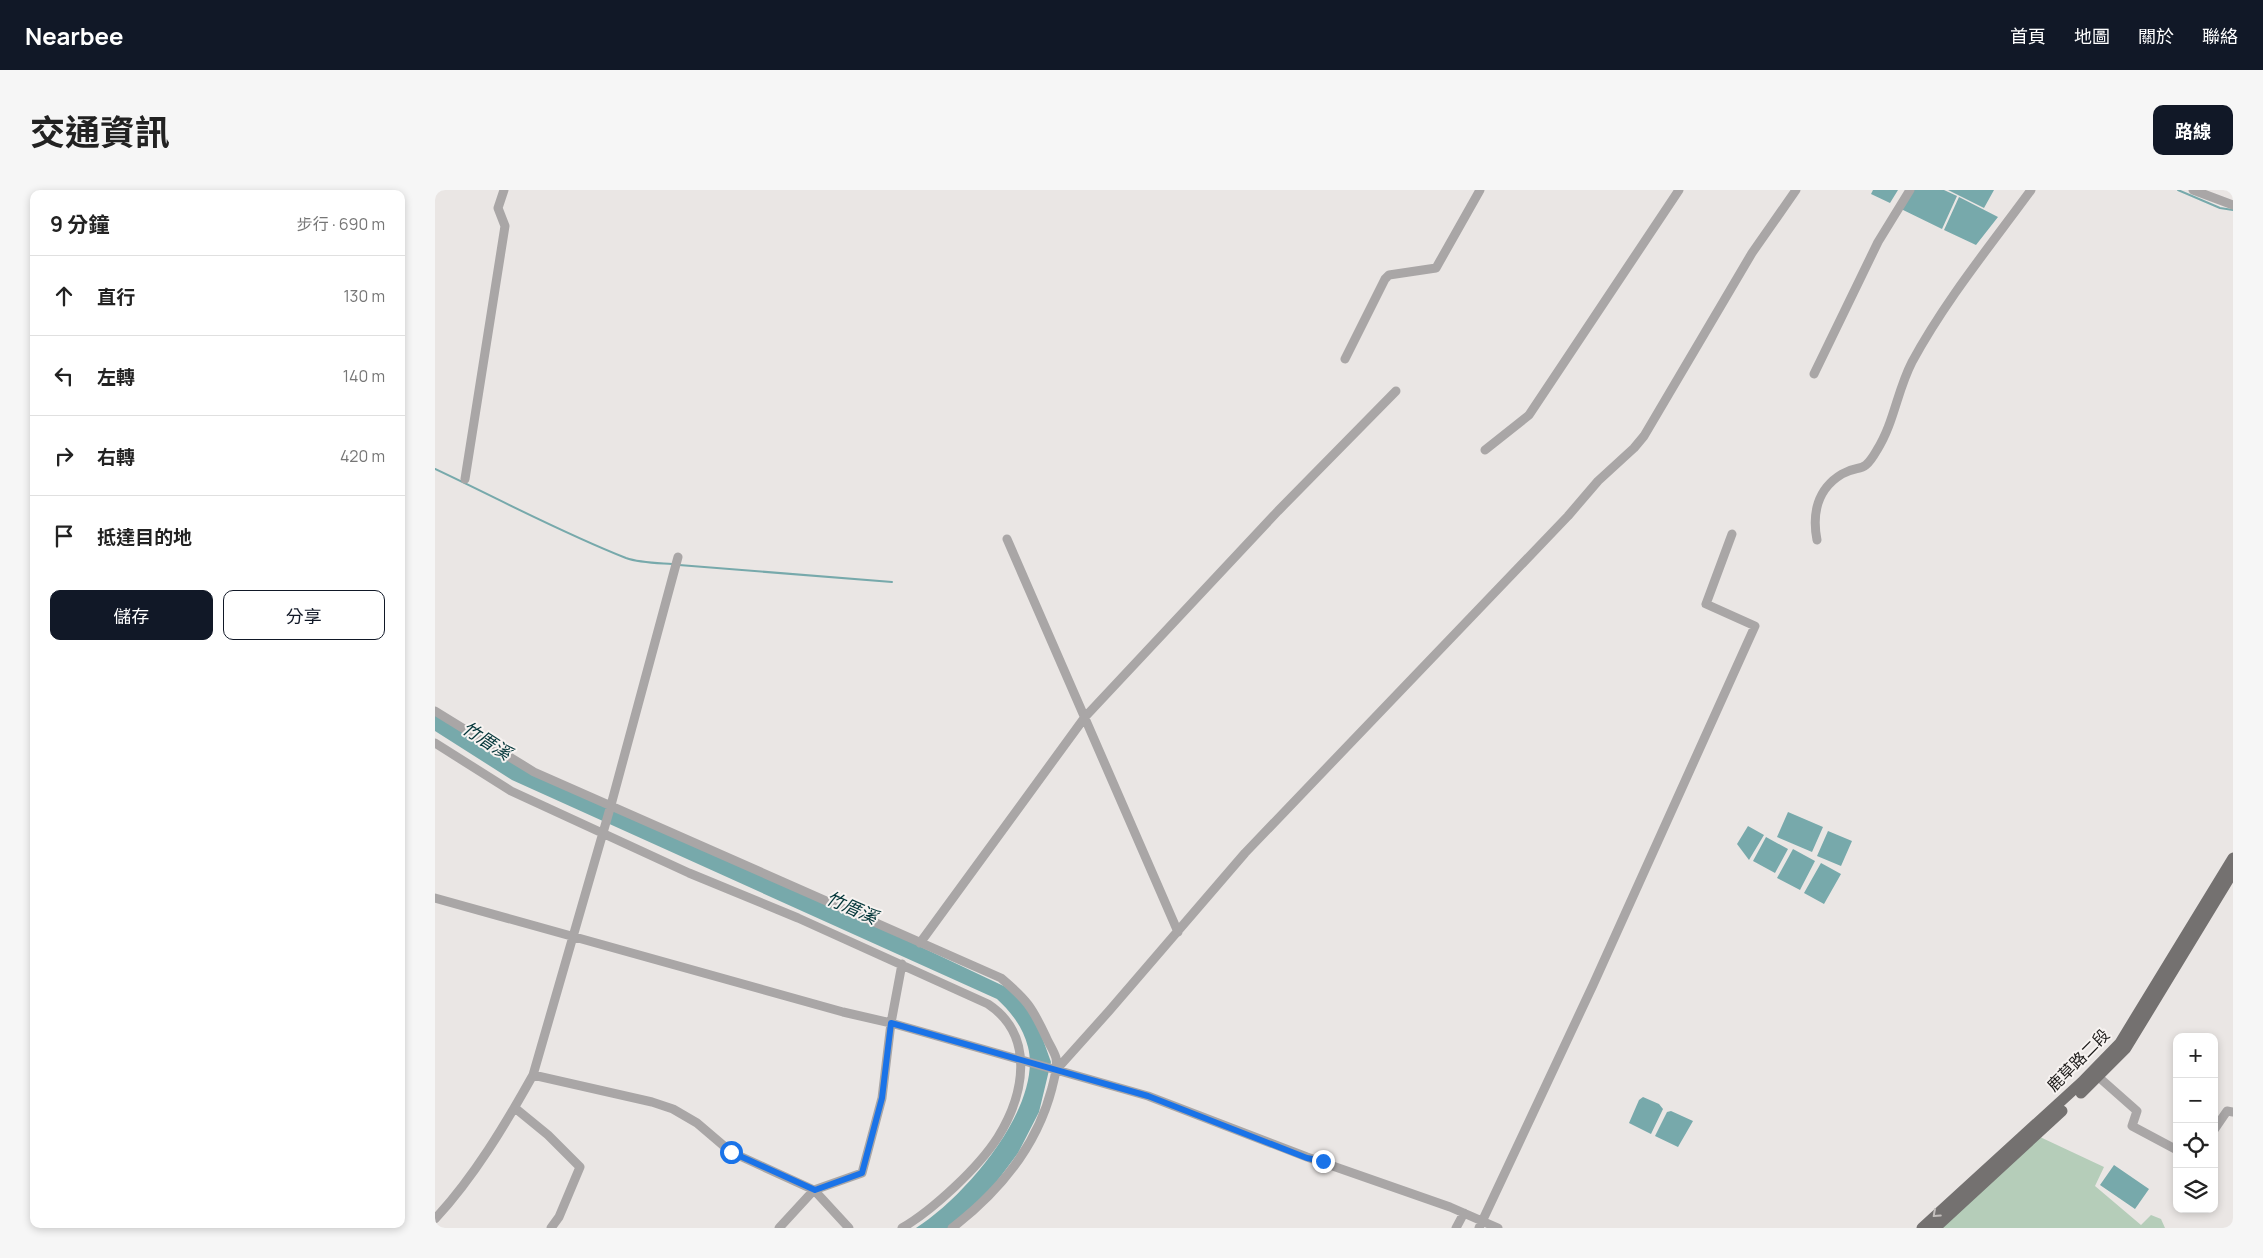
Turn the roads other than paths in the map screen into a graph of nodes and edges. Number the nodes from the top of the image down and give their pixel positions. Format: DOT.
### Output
graph roads {
  1 [pos="504,190"];
  2 [pos="1480,190"];
  3 [pos="1679,190"];
  4 [pos="1796,190"];
  5 [pos="1910,190"];
  6 [pos="2031,190"];
  7 [pos="2193,190"];
  8 [pos="2233,205"];
  9 [pos="1345,359"];
  10 [pos="1814,374"];
  11 [pos="1396,391"];
  12 [pos="1485,450"];
  13 [pos="465,479"];
  14 [pos="1732,534"];
  15 [pos="1007,539"];
  16 [pos="1817,540"];
  17 [pos="679,557"];
  18 [pos="435,711"];
  19 [pos="1085,717"];
  20 [pos="435,743"];
  21 [pos="611,805"];
  22 [pos="603,834"];
  23 [pos="2233,858"];
  24 [pos="2233,872"];
  25 [pos="435,898"];
  26 [pos="1178,932"];
  27 [pos="571,937"];
  28 [pos="920,943"];
  29 [pos="902,964"];
  30 [pos="891,1023"];
  31 [pos="1021,1059"];
  32 [pos="1057,1069"];
  33 [pos="2095,1074"];
  34 [pos="533,1075"];
  35 [pos="515,1108"];
  36 [pos="2233,1112"];
  37 [pos="2218,1124"];
  38 [pos="2173,1148"];
  39 [pos="815,1190"];
  40 [pos="1464,1213"];
  41 [pos="435,1219"];
  42 [pos="1480,1224"];
  43 [pos="551,1228"];
  44 [pos="779,1228"];
  45 [pos="849,1228"];
  46 [pos="902,1228"];
  47 [pos="952,1228"];
  48 [pos="1456,1228"];
  49 [pos="1498,1228"];
  50 [pos="1922,1228"];
  51 [pos="1935,1228"];
  1 -- 13 [label="street"];
  2 -- 9 [label="street"];
  3 -- 12 [label="street"];
  4 -- 26 [label="street"];
  5 -- 10 [label="street"];
  6 -- 16 [label="street"];
  7 -- 8 [label="street"];
  11 -- 19 [label="street"];
  14 -- 42 [label="street"];
  15 -- 19 [label="street"];
  17 -- 21 [label="street"];
  18 -- 21 [label="street"];
  19 -- 26 [label="street"];
  19 -- 28 [label="street"];
  20 -- 22 [label="street"];
  21 -- 22 [label="street"];
  21 -- 28 [label="street"];
  22 -- 27 [label="street"];
  22 -- 29 [label="street"];
  23 -- 33 [label="main road, 鹿草路二段"];
  24 -- 33 [label="main road, 鹿草路二段"];
  25 -- 27 [label="street"];
  26 -- 32 [label="street"];
  27 -- 30 [label="street"];
  27 -- 34 [label="street"];
  28 -- 32 [label="street"];
  29 -- 30 [label="street"];
  29 -- 31 [label="street"];
  30 -- 31 [label="street"];
  30 -- 39 [label="street"];
  31 -- 32 [label="street"];
  31 -- 46 [label="street"];
  32 -- 40 [label="street"];
  32 -- 47 [label="street"];
  33 -- 38 [label="street"];
  33 -- 50 [label="main road, 鹿草路二段, one-way"];
  33 -- 51 [label="main road, 鹿草路二段"];
  34 -- 35 [label="street"];
  34 -- 39 [label="street"];
  35 -- 41 [label="street"];
  35 -- 43 [label="street"];
  36 -- 37 [label="street"];
  39 -- 44 [label="street"];
  39 -- 45 [label="street"];
  40 -- 42 [label="street"];
  40 -- 48 [label="street"];
  42 -- 49 [label="street"];
}
